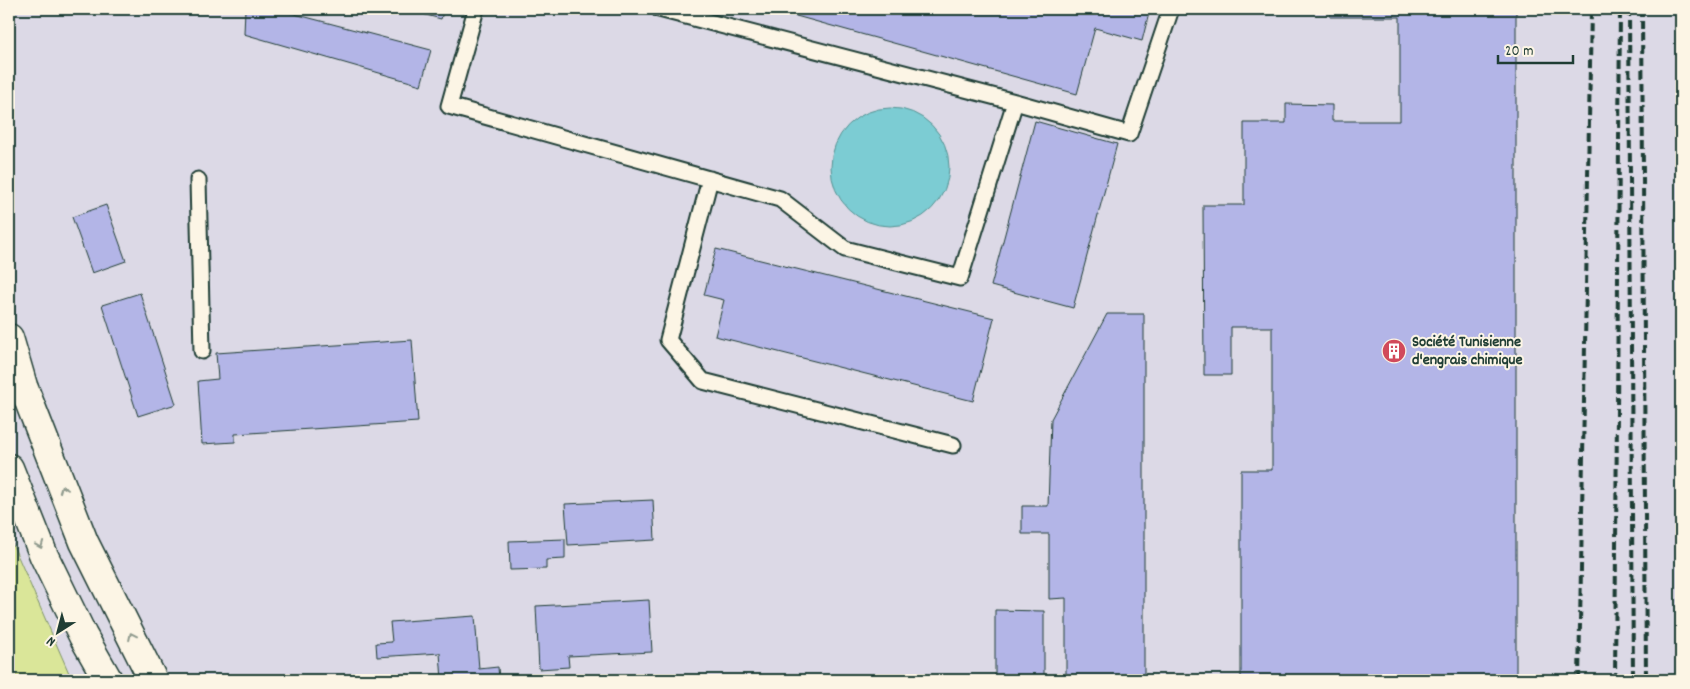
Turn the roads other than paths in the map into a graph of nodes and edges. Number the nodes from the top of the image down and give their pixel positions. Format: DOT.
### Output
graph roads {
  1 [pos="476,9"];
  2 [pos="660,9"];
  3 [pos="1171,9"];
  4 [pos="1015,102"];
  5 [pos="710,179"];
  6 [pos="198,180"];
  7 [pos="9,338"];
  8 [pos="202,351"];
  9 [pos="953,445"];
  10 [pos="9,468"];
  11 [pos="108,680"];
  12 [pos="153,680"];
  1 -- 5 [label="lane"];
  2 -- 4 [label="lane"];
  3 -- 4 [label="lane"];
  4 -- 5 [label="lane"];
  5 -- 9 [label="lane"];
  6 -- 8 [label="lane"];
  12 -- 7 [label="highway, one-way"];
  10 -- 11 [label="highway, one-way"];
}
